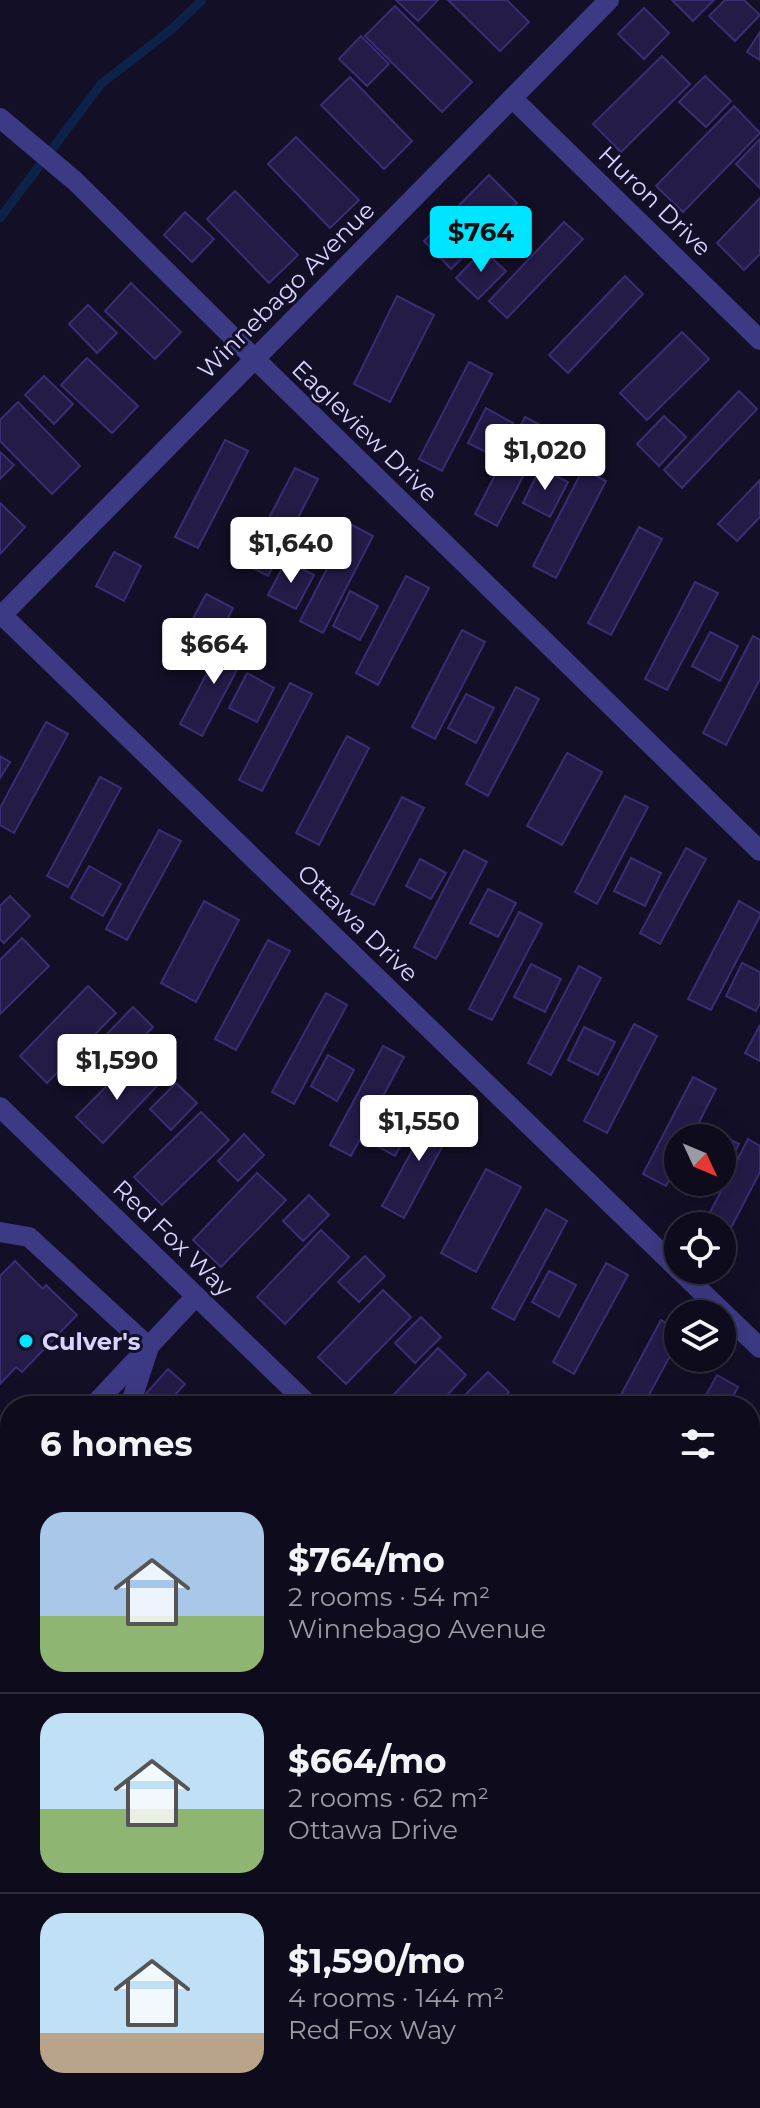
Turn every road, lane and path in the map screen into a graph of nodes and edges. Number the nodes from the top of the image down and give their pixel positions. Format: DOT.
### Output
graph roads {
  1 [pos="609,0"];
  2 [pos="513,99"];
  3 [pos="0,118"];
  4 [pos="760,340"];
  5 [pos="254,358"];
  6 [pos="1,616"];
  7 [pos="760,851"];
  8 [pos="0,1107"];
  9 [pos="0,1232"];
  10 [pos="664,1256"];
  11 [pos="694,1284"];
  12 [pos="196,1296"];
  13 [pos="149,1347"];
  14 [pos="760,1348"];
  15 [pos="102,1396"];
  16 [pos="133,1396"];
  17 [pos="300,1396"];
  1 -- 2 [label="street, Winnebago Avenue"];
  2 -- 4 [label="street, Huron Drive"];
  2 -- 5 [label="street, Winnebago Avenue"];
  3 -- 5 [label="street, Eagleview Drive"];
  5 -- 6 [label="street, Winnebago Avenue"];
  5 -- 7 [label="street, Eagleview Drive"];
  6 -- 10 [label="street, Ottawa Drive"];
  8 -- 12 [label="street, Red Fox Way"];
  9 -- 13 [label="street"];
  11 -- 14 [label="street, Ottawa Drive"];
  12 -- 13 [label="street"];
  12 -- 17 [label="street, Red Fox Way"];
  13 -- 15 [label="street"];
  13 -- 16 [label="street"];
}
